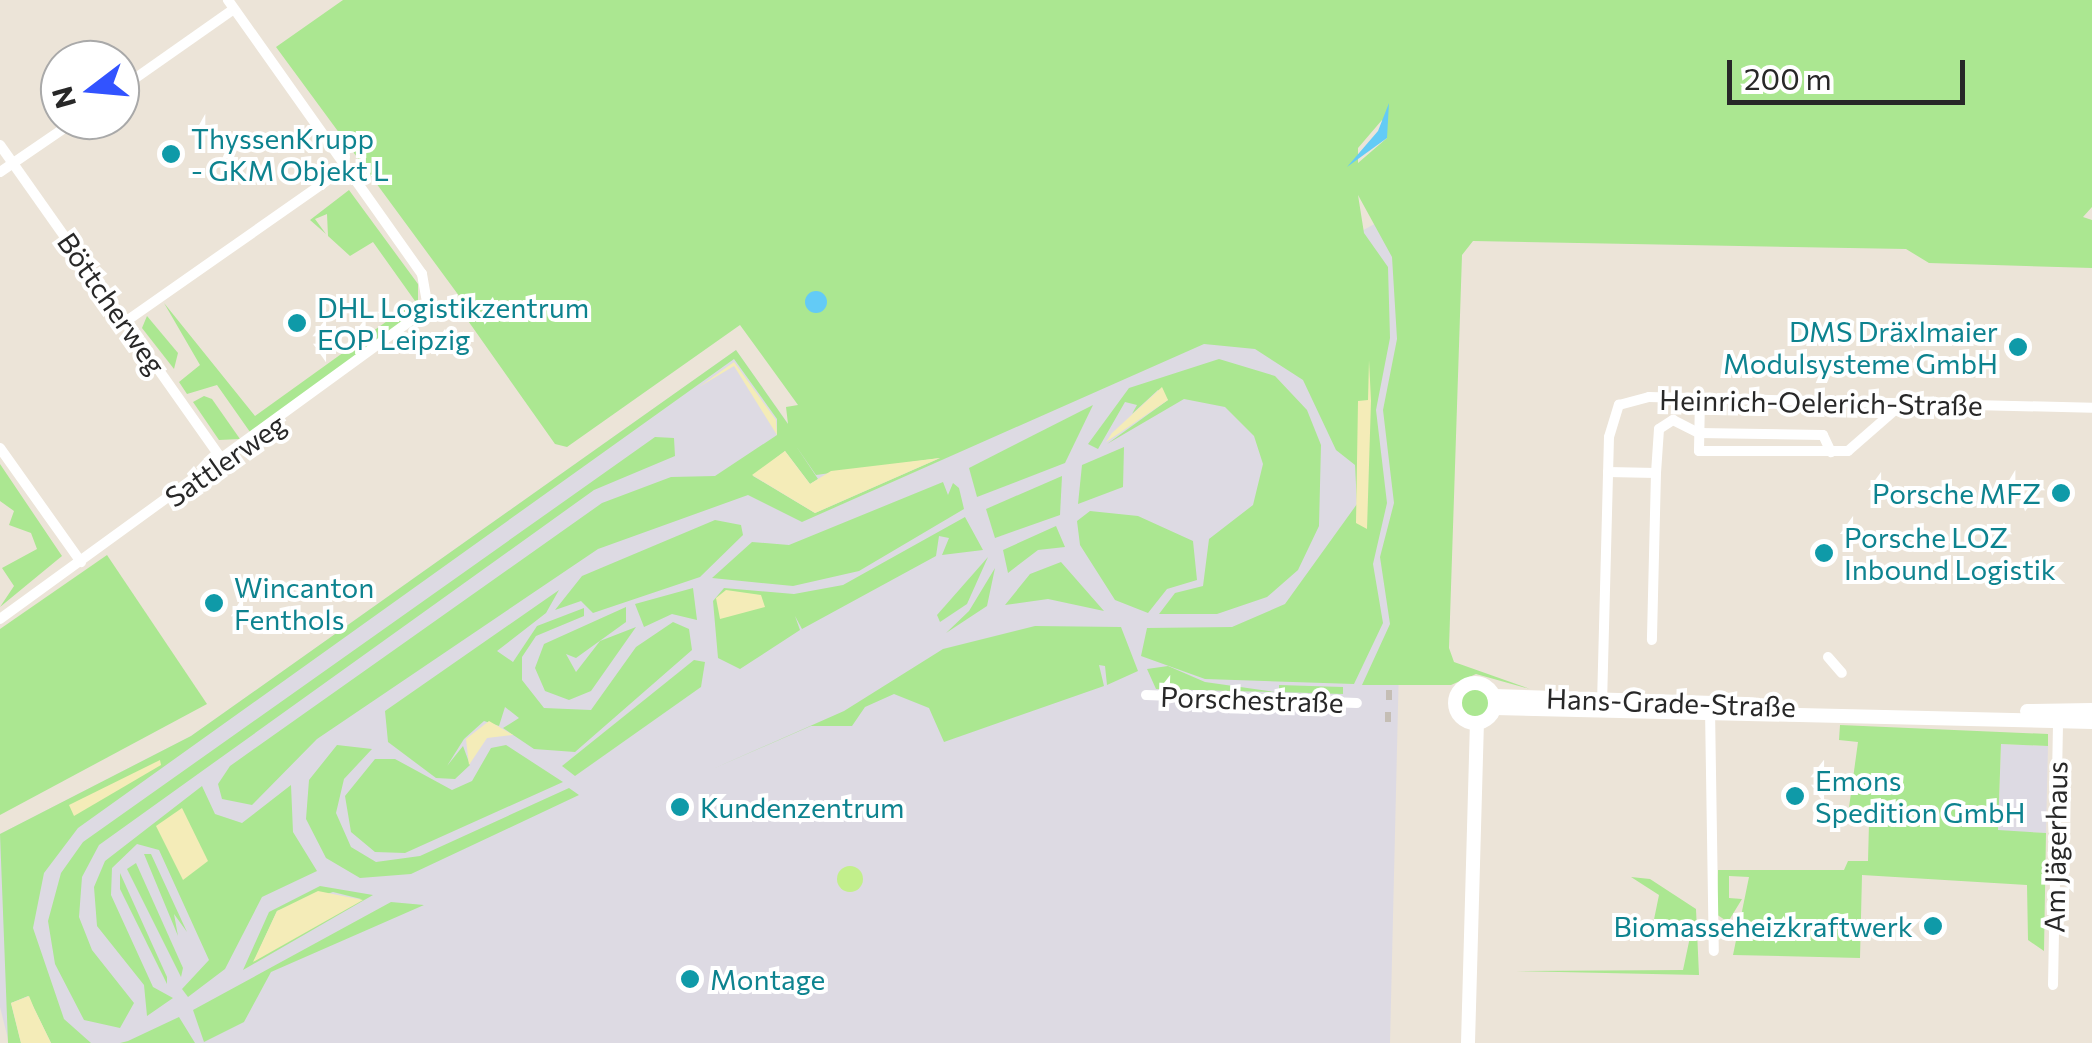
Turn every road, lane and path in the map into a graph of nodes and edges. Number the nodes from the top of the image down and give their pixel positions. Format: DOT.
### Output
graph roads {
  1 [pos="232,4"];
  2 [pos="140,74"];
  3 [pos="47,140"];
  4 [pos="0,145"];
  5 [pos="13,164"];
  6 [pos="346,167"];
  7 [pos="0,172"];
  8 [pos="125,322"];
  9 [pos="1700,398"];
  10 [pos="1903,403"];
  11 [pos="2092,408"];
  12 [pos="1699,433"];
  13 [pos="0,448"];
  14 [pos="1831,452"];
  15 [pos="224,461"];
  16 [pos="1608,472"];
  17 [pos="1656,473"];
  18 [pos="81,562"];
  19 [pos="0,620"];
  20 [pos="1652,640"];
  21 [pos="1828,657"];
  22 [pos="1842,673"];
  23 [pos="1146,695"];
  24 [pos="1494,702"];
  25 [pos="1357,703"];
  26 [pos="1602,704"];
  27 [pos="1710,707"];
  28 [pos="2092,710"];
  29 [pos="2058,715"];
  30 [pos="1472,722"];
  31 [pos="2092,722"];
  32 [pos="1714,950"];
  33 [pos="2053,986"];
  34 [pos="1468,1043"];
  1 -- 2 [label="street"];
  1 -- 6 [label="street"];
  3 -- 5 [label="street"];
  4 -- 5 [label="street, Böttcherweg"];
  5 -- 7 [label="street"];
  5 -- 8 [label="street, Böttcherweg"];
  6 -- 8 [label="street"];
  6 -- 15 [label="street, Sattlerweg"];
  8 -- 15 [label="street, Böttcherweg"];
  9 -- 10 [label="street, Heinrich-Oelerich-Straße"];
  9 -- 12 [label="street"];
  9 -- 16 [label="street, Heinrich-Oelerich-Straße"];
  10 -- 11 [label="street, Heinrich-Oelerich-Straße"];
  10 -- 14 [label="street"];
  12 -- 14 [label="street"];
  12 -- 14 [label="street"];
  12 -- 17 [label="street"];
  13 -- 18 [label="street"];
  15 -- 18 [label="street, Sattlerweg"];
  16 -- 17 [label="street"];
  16 -- 26 [label="street, Heinrich-Oelerich-Straße"];
  17 -- 20 [label="street"];
  18 -- 19 [label="street, Sattlerweg"];
  21 -- 22 [label="street"];
  23 -- 25 [label="street, Porschestraße"];
  24 -- 26 [label="street, Hans-Grade-Straße"];
  24 -- 30 [label="street"];
  24 -- 30 [label="street, Hans-Grade-Straße"];
  26 -- 27 [label="street, Hans-Grade-Straße"];
  27 -- 29 [label="street, Hans-Grade-Straße"];
  27 -- 32 [label="street"];
  28 -- 29 [label="street, Hans-Grade-Straße"];
  29 -- 31 [label="street, Hans-Grade-Straße"];
  29 -- 33 [label="street, Am Jägerhaus"];
  30 -- 34 [label="street"];
}
